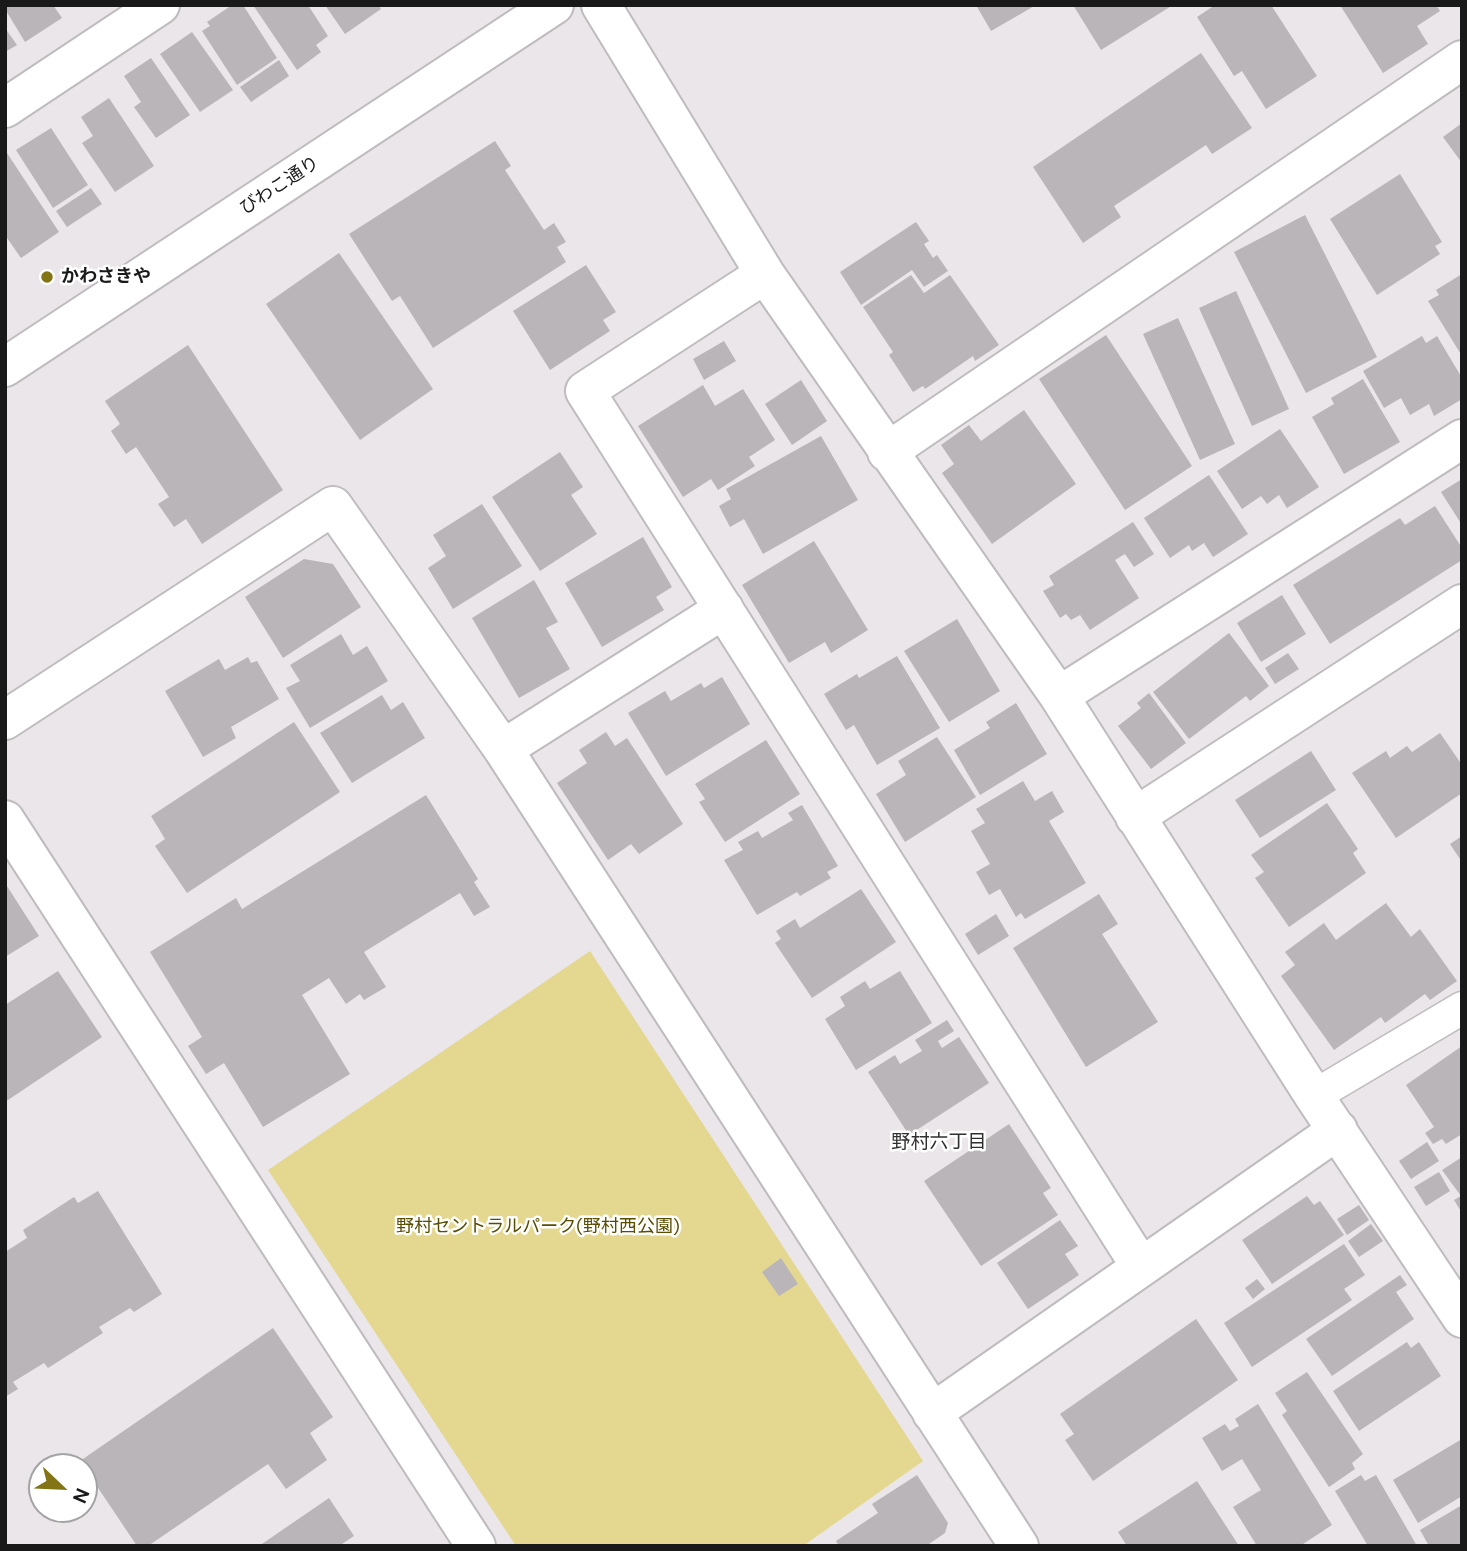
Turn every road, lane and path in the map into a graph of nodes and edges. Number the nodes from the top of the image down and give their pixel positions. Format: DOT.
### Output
graph roads {
  1 [pos="160,5"];
  2 [pos="554,5"];
  3 [pos="601,5"];
  4 [pos="1462,60"];
  5 [pos="5,108"];
  6 [pos="765,274"];
  7 [pos="5,367"];
  8 [pos="1462,439"];
  9 [pos="887,452"];
  10 [pos="1462,604"];
  11 [pos="724,609"];
  12 [pos="1059,696"];
  13 [pos="5,720"];
  14 [pos="503,749"];
  15 [pos="1135,817"];
  16 [pos="5,820"];
  17 [pos="1462,1007"];
  18 [pos="1314,1096"];
  19 [pos="1338,1130"];
  20 [pos="1141,1267"];
  21 [pos="1462,1318"];
  22 [pos="932,1413"];
  23 [pos="476,1546"];
  24 [pos="1019,1546"];
  1 -- 5 [label="street"];
  2 -- 7 [label="street, びわこ通り"];
  3 -- 6 [label="street"];
  4 -- 9 [label="street"];
  6 -- 9 [label="street"];
  6 -- 11 [label="street"];
  8 -- 12 [label="street"];
  9 -- 12 [label="street"];
  10 -- 15 [label="street"];
  11 -- 14 [label="street"];
  11 -- 20 [label="street"];
  12 -- 15 [label="street"];
  13 -- 14 [label="street"];
  14 -- 22 [label="street"];
  15 -- 18 [label="street"];
  16 -- 23 [label="street"];
  17 -- 18 [label="lane"];
  18 -- 19 [label="street"];
  19 -- 20 [label="street"];
  19 -- 21 [label="street"];
  20 -- 22 [label="street"];
  22 -- 24 [label="street"];
}
